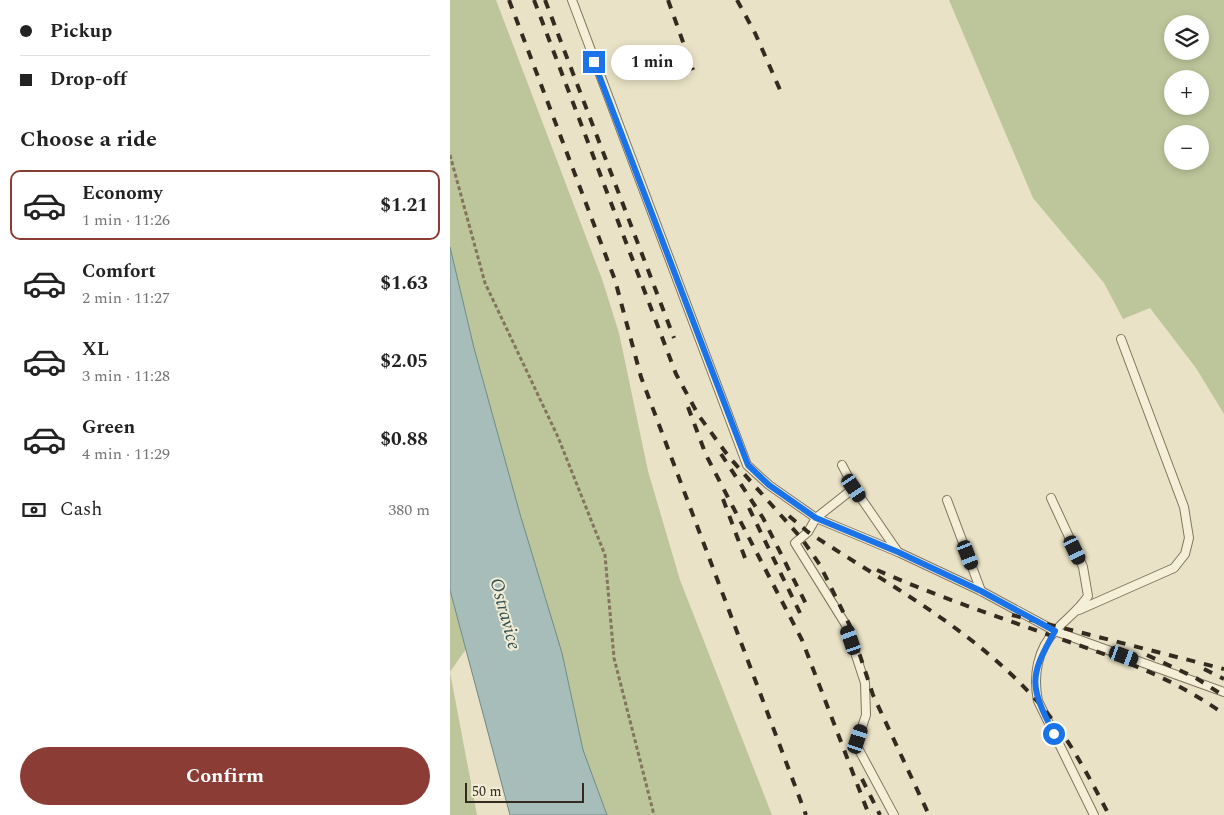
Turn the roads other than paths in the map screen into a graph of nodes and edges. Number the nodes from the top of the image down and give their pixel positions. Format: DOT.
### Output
graph roads {
  1 [pos="572,0"];
  2 [pos="1121,339"];
  3 [pos="842,465"];
  4 [pos="854,488"];
  5 [pos="1051,498"];
  6 [pos="947,500"];
  7 [pos="816,518"];
  8 [pos="898,552"];
  9 [pos="981,591"];
  10 [pos="1079,610"];
  11 [pos="1055,631"];
  12 [pos="1224,692"];
  13 [pos="894,815"];
  14 [pos="1094,815"];
  1 -- 7 [label="lane"];
  2 -- 10 [label="lane"];
  3 -- 4 [label="lane"];
  4 -- 7 [label="lane"];
  4 -- 8 [label="lane"];
  5 -- 10 [label="lane"];
  6 -- 9 [label="lane"];
  7 -- 8 [label="lane"];
  7 -- 13 [label="lane"];
  8 -- 9 [label="lane"];
  9 -- 11 [label="lane"];
  10 -- 11 [label="lane"];
  11 -- 12 [label="lane"];
  11 -- 14 [label="lane"];
}
